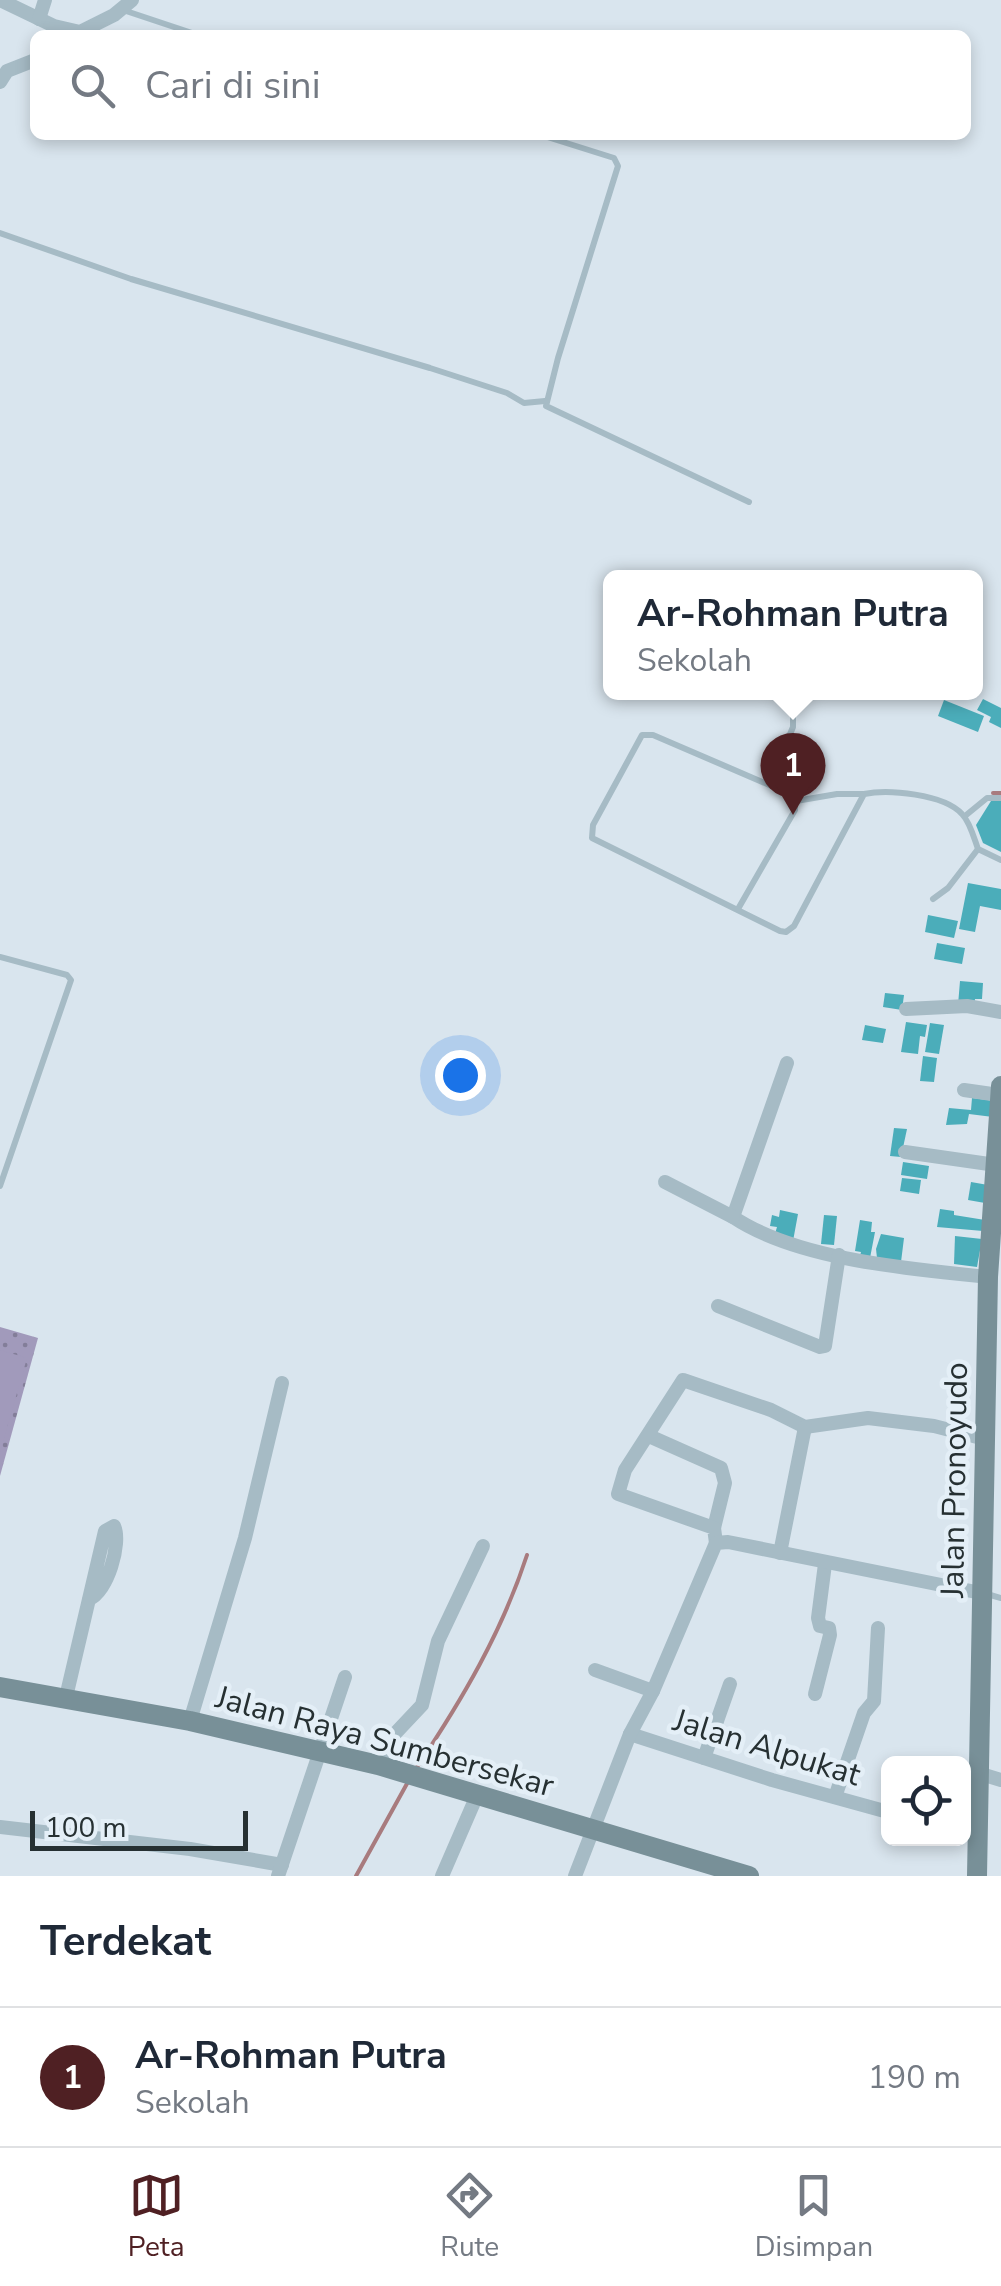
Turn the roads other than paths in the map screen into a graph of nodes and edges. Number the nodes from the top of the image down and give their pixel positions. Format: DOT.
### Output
graph roads {
  1 [pos="0,0"];
  2 [pos="45,0"];
  3 [pos="127,5"];
  4 [pos="39,19"];
  5 [pos="68,30"];
  6 [pos="86,30"];
  7 [pos="186,30"];
  8 [pos="30,62"];
  9 [pos="0,82"];
  10 [pos="558,140"];
  11 [pos="0,233"];
  12 [pos="545,402"];
  13 [pos="749,502"];
  14 [pos="793,700"];
  15 [pos="770,782"];
  16 [pos="864,794"];
  17 [pos="1001,798"];
  18 [pos="796,801"];
  19 [pos="965,816"];
  20 [pos="978,850"];
  21 [pos="1001,860"];
  22 [pos="933,900"];
  23 [pos="738,910"];
  24 [pos="0,957"];
  25 [pos="906,1009"];
  26 [pos="1001,1012"];
  27 [pos="788,1063"];
  28 [pos="964,1090"];
  29 [pos="1000,1090"];
  30 [pos="905,1152"];
  31 [pos="996,1166"];
  32 [pos="665,1182"];
  33 [pos="0,1186"];
  34 [pos="733,1217"];
  35 [pos="839,1255"];
  36 [pos="992,1290"];
  37 [pos="718,1306"];
  38 [pos="994,1351"];
  39 [pos="282,1382"];
  40 [pos="805,1427"];
  41 [pos="649,1436"];
  42 [pos="990,1456"];
  43 [pos="715,1536"];
  44 [pos="484,1546"];
  45 [pos="780,1553"];
  46 [pos="825,1564"];
  47 [pos="991,1596"];
  48 [pos="88,1600"];
  49 [pos="878,1628"];
  50 [pos="596,1670"];
  51 [pos="345,1677"];
  52 [pos="730,1684"];
  53 [pos="0,1686"];
  54 [pos="653,1691"];
  55 [pos="815,1694"];
  56 [pos="66,1698"];
  57 [pos="190,1721"];
  58 [pos="630,1734"];
  59 [pos="322,1751"];
  60 [pos="704,1758"];
  61 [pos="378,1765"];
  62 [pos="978,1773"];
  63 [pos="1001,1780"];
  64 [pos="478,1792"];
  65 [pos="834,1798"];
  66 [pos="881,1810"];
  67 [pos="971,1824"];
  68 [pos="0,1827"];
  69 [pos="594,1829"];
  70 [pos="971,1837"];
  71 [pos="280,1871"];
  72 [pos="442,1876"];
  73 [pos="575,1876"];
  74 [pos="748,1876"];
  75 [pos="977,1876"];
  1 -- 4 [label="street"];
  2 -- 4 [label="street"];
  3 -- 6 [label="street"];
  3 -- 7 [label="lane"];
  4 -- 5 [label="street"];
  8 -- 9 [label="street"];
  10 -- 12 [label="lane"];
  11 -- 12 [label="lane"];
  12 -- 13 [label="lane"];
  14 -- 15 [label="lane"];
  15 -- 18 [label="lane"];
  15 -- 23 [label="lane"];
  16 -- 18 [label="lane"];
  16 -- 19 [label="lane"];
  16 -- 23 [label="lane"];
  17 -- 19 [label="lane"];
  18 -- 23 [label="lane"];
  19 -- 20 [label="lane"];
  20 -- 21 [label="lane"];
  20 -- 22 [label="lane"];
  24 -- 33 [label="lane"];
  25 -- 26 [label="street"];
  27 -- 34 [label="street"];
  28 -- 29 [label="street"];
  29 -- 31 [label="main road, Jalan Pronoyudo"];
  30 -- 31 [label="street"];
  31 -- 36 [label="main road, Jalan Pronoyudo"];
  32 -- 34 [label="street"];
  34 -- 35 [label="street"];
  35 -- 36 [label="street"];
  35 -- 37 [label="street"];
  36 -- 38 [label="main road, Jalan Pronoyudo"];
  38 -- 42 [label="main road, Jalan Pronoyudo"];
  39 -- 57 [label="street"];
  40 -- 41 [label="street"];
  40 -- 42 [label="street"];
  40 -- 45 [label="street"];
  41 -- 43 [label="street, Jalan Alpukat"];
  41 -- 43 [label="street"];
  42 -- 47 [label="main road, Jalan Pronoyudo"];
  43 -- 45 [label="street"];
  43 -- 54 [label="street, Jalan Alpukat"];
  44 -- 61 [label="street"];
  45 -- 46 [label="street"];
  46 -- 47 [label="street"];
  46 -- 55 [label="street"];
  47 -- 62 [label="main road, Jalan Pronoyudo"];
  48 -- 56 [label="street"];
  49 -- 65 [label="street"];
  50 -- 54 [label="street"];
  51 -- 59 [label="street"];
  52 -- 60 [label="street"];
  53 -- 56 [label="main road, Jalan Raya Sumbersekar"];
  54 -- 58 [label="street, Jalan Alpukat"];
  56 -- 57 [label="main road, Jalan Raya Sumbersekar"];
  57 -- 59 [label="main road, Jalan Raya Sumbersekar"];
  58 -- 60 [label="street, Jalan Alpukat"];
  58 -- 69 [label="street, Jalan Alpukat"];
  59 -- 61 [label="main road, Jalan Raya Sumbersekar"];
  59 -- 71 [label="street"];
  60 -- 65 [label="street, Jalan Alpukat"];
  61 -- 64 [label="main road, Jalan Raya Sumbersekar"];
  62 -- 63 [label="street"];
  62 -- 67 [label="main road, Jalan Pronoyudo"];
  64 -- 69 [label="main road, Jalan Raya Sumbersekar"];
  64 -- 72 [label="street"];
  65 -- 66 [label="street, Jalan Alpukat"];
  68 -- 71 [label="street"];
  69 -- 73 [label="street, Jalan Alpukat"];
  69 -- 74 [label="main road, Jalan Raya Sumbersekar"];
  70 -- 75 [label="main road, Jalan Pronoyudo"];
}
